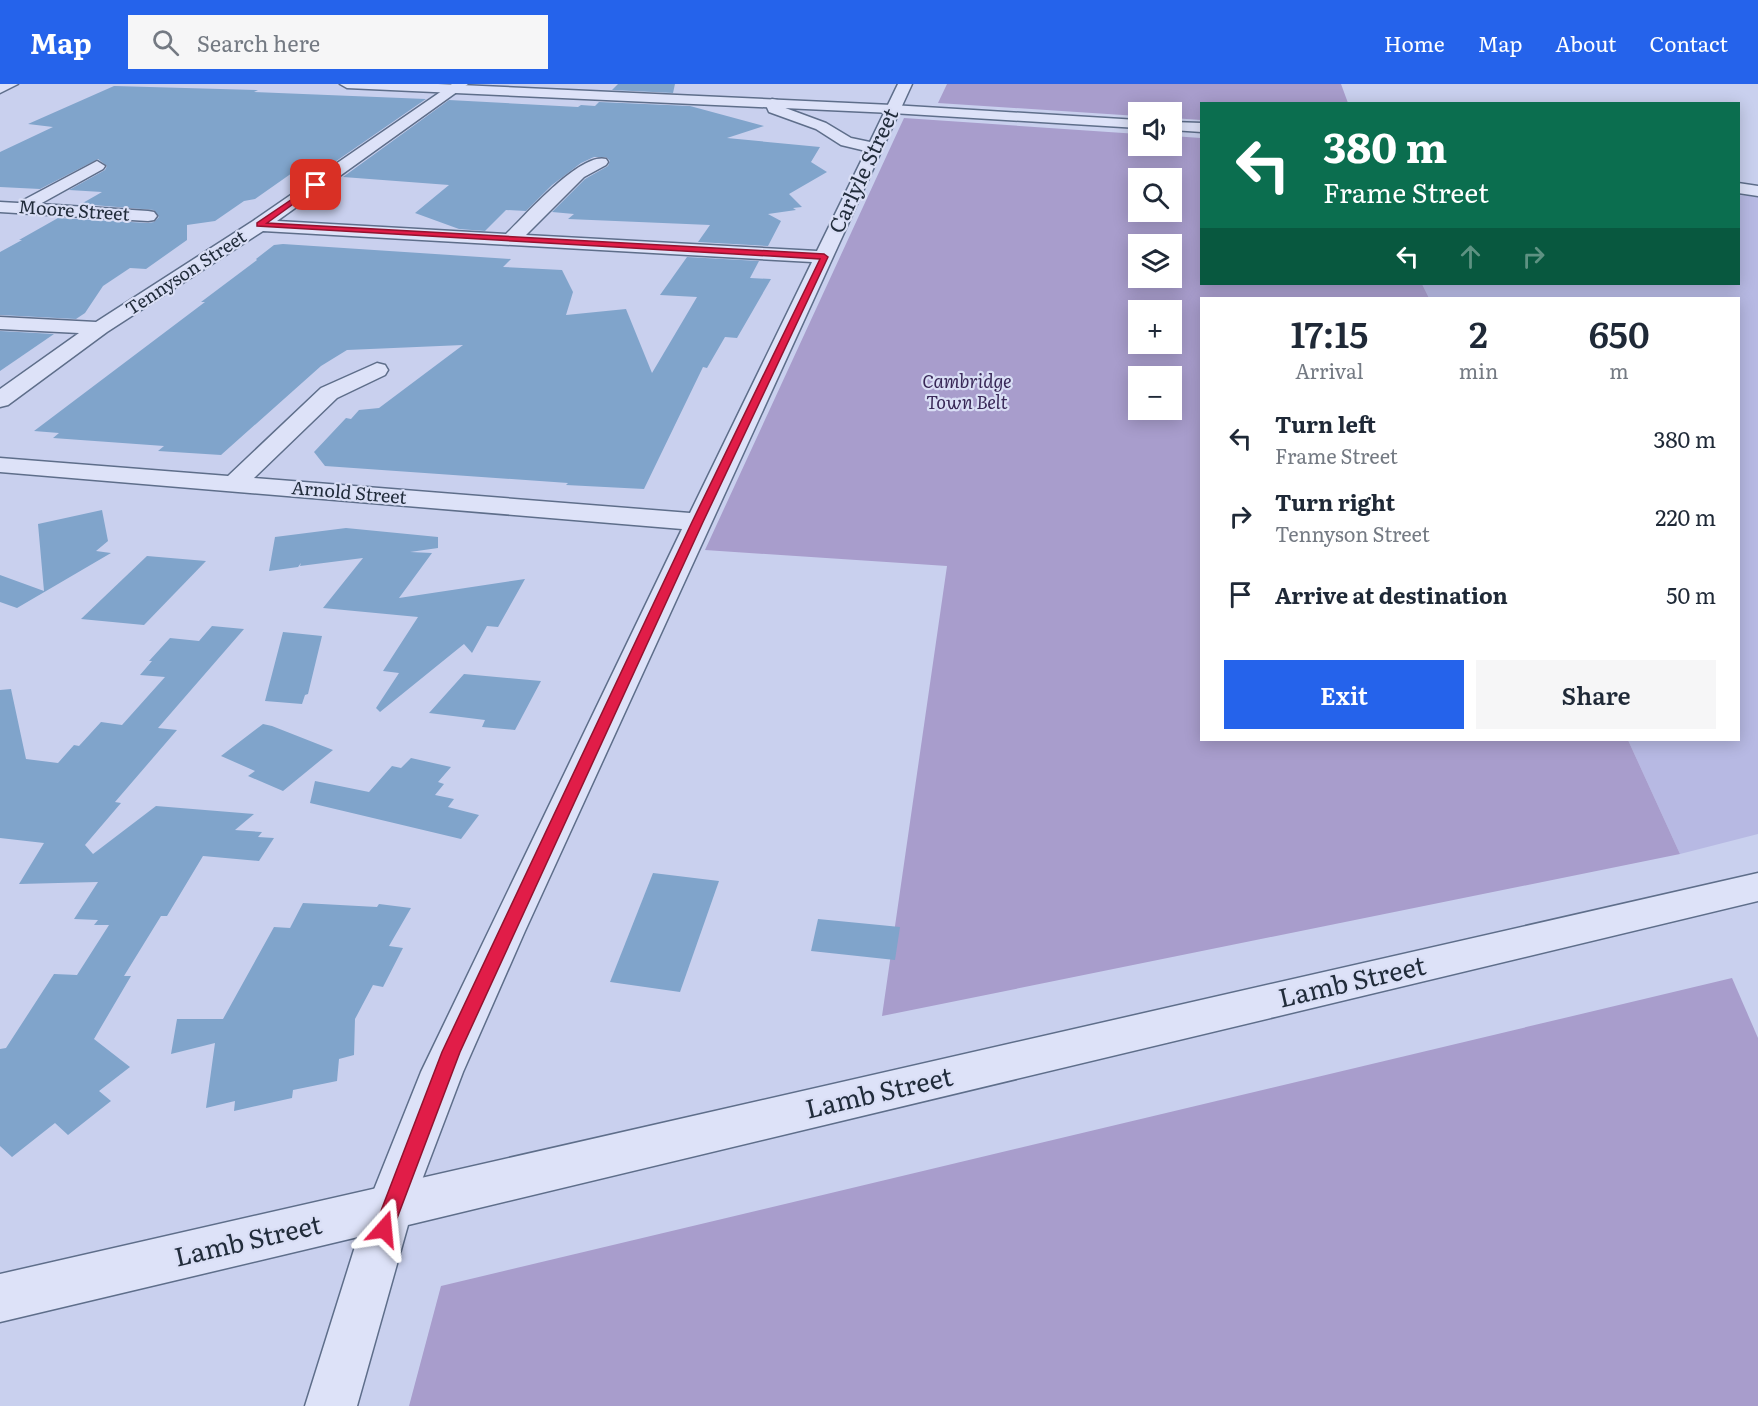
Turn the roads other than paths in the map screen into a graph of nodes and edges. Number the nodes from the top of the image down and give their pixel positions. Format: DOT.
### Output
graph roads {
  1 [pos="11,84"];
  2 [pos="347,84"];
  3 [pos="905,84"];
  4 [pos="457,86"];
  5 [pos="0,88"];
  6 [pos="772,103"];
  7 [pos="892,109"];
  8 [pos="1128,123"];
  9 [pos="1182,127"];
  10 [pos="1200,128"];
  11 [pos="875,148"];
  12 [pos="600,162"];
  13 [pos="97,166"];
  14 [pos="1740,188"];
  15 [pos="1758,191"];
  16 [pos="0,207"];
  17 [pos="21,208"];
  18 [pos="148,216"];
  19 [pos="259,225"];
  20 [pos="512,239"];
  21 [pos="824,257"];
  22 [pos="0,323"];
  23 [pos="100,328"];
  24 [pos="377,370"];
  25 [pos="0,400"];
  26 [pos="0,465"];
  27 [pos="235,483"];
  28 [pos="697,522"];
  29 [pos="1758,887"];
  30 [pos="390,1207"];
  31 [pos="0,1298"];
  32 [pos="331,1406"];
  1 -- 5 [label="street"];
  2 -- 4 [label="street"];
  3 -- 7 [label="street, Carlyle Street"];
  4 -- 6 [label="street"];
  4 -- 19 [label="street, Tennyson Street"];
  6 -- 7 [label="street"];
  6 -- 11 [label="street"];
  7 -- 8 [label="street"];
  7 -- 11 [label="street, Carlyle Street"];
  9 -- 10 [label="street"];
  11 -- 21 [label="street, Carlyle Street"];
  12 -- 20 [label="street"];
  13 -- 17 [label="street"];
  14 -- 15 [label="street"];
  16 -- 17 [label="street, Moore Street"];
  17 -- 18 [label="street, Moore Street"];
  19 -- 20 [label="street"];
  19 -- 23 [label="street, Tennyson Street"];
  20 -- 21 [label="street"];
  21 -- 28 [label="street, Carlyle Street"];
  22 -- 23 [label="street"];
  23 -- 25 [label="street, Tennyson Street"];
  24 -- 27 [label="street"];
  26 -- 27 [label="street, Arnold Street"];
  27 -- 28 [label="street, Arnold Street"];
  28 -- 30 [label="street, Carlyle Street"];
  29 -- 30 [label="street, Lamb Street"];
  30 -- 31 [label="street, Lamb Street"];
  30 -- 32 [label="street, Carlyle Street"];
}
